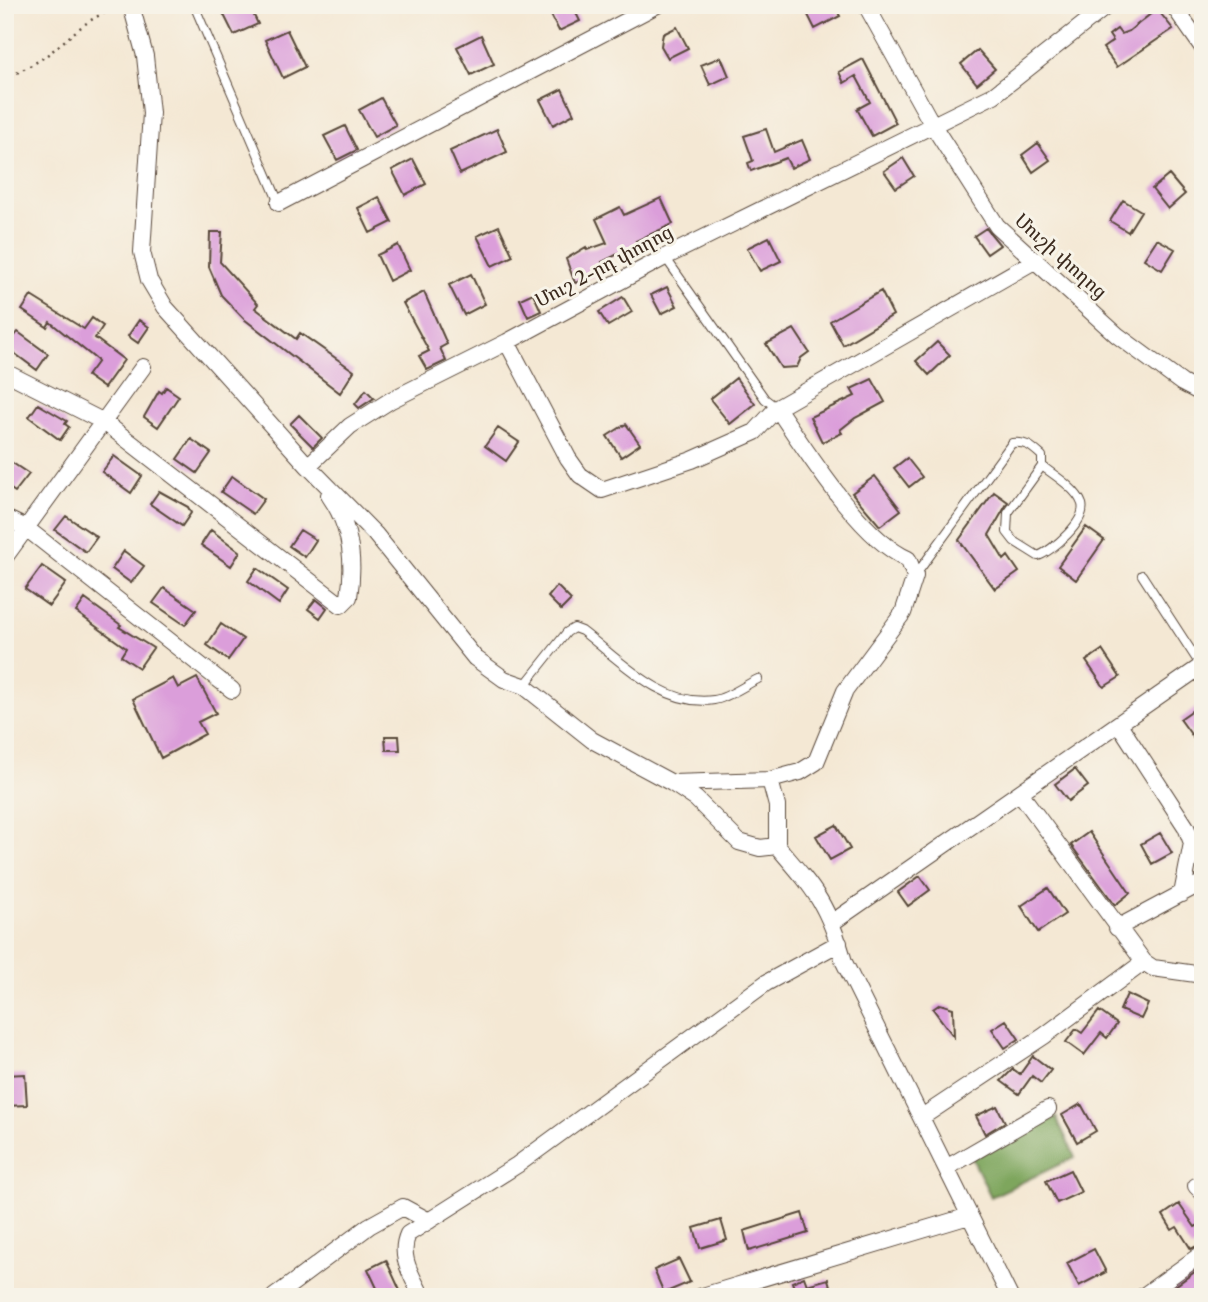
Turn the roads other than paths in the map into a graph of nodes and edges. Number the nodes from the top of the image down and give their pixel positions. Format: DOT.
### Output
graph roads {
  1 [pos="194,5"];
  2 [pos="657,5"];
  3 [pos="866,5"];
  4 [pos="1108,5"];
  5 [pos="1173,5"];
  6 [pos="131,6"];
  7 [pos="1203,48"];
  8 [pos="932,124"];
  9 [pos="279,203"];
  10 [pos="665,257"];
  11 [pos="1036,260"];
  12 [pos="507,342"];
  13 [pos="143,367"];
  14 [pos="5,372"];
  15 [pos="1203,394"];
  16 [pos="777,408"];
  17 [pos="104,422"];
  18 [pos="309,466"];
  19 [pos="1042,466"];
  20 [pos="5,518"];
  21 [pos="26,528"];
  22 [pos="5,557"];
  23 [pos="1142,575"];
  24 [pos="915,576"];
  25 [pos="1202,665"];
  26 [pos="758,679"];
  27 [pos="524,686"];
  28 [pos="232,690"];
  29 [pos="1119,723"];
  30 [pos="770,780"];
  31 [pos="672,783"];
  32 [pos="1020,793"];
  33 [pos="777,846"];
  34 [pos="1203,882"];
  35 [pos="1182,894"];
  36 [pos="833,922"];
  37 [pos="1116,928"];
  38 [pos="839,943"];
  39 [pos="1144,962"];
  40 [pos="1203,975"];
  41 [pos="1048,1109"];
  42 [pos="922,1116"];
  43 [pos="948,1167"];
  44 [pos="969,1216"];
  45 [pos="429,1221"];
  46 [pos="1203,1253"];
  47 [pos="274,1297"];
  48 [pos="422,1297"];
  49 [pos="699,1297"];
  50 [pos="1010,1297"];
  51 [pos="1142,1297"];
  1 -- 9 [label="lane"];
  2 -- 9 [label="street"];
  3 -- 8 [label="street, Մուշի փողոց"];
  4 -- 8 [label="street, Մուշ 2-րդ փողոց"];
  5 -- 7 [label="street"];
  6 -- 18 [label="street"];
  8 -- 10 [label="street, Մուշ 2-րդ փողոց"];
  8 -- 11 [label="street, Մուշի փողոց"];
  10 -- 12 [label="street, Մուշ 2-րդ փողոց"];
  10 -- 16 [label="lane"];
  11 -- 15 [label="street, Մուշի փողոց"];
  11 -- 16 [label="street"];
  12 -- 16 [label="street"];
  12 -- 18 [label="street, Մուշ 2-րդ փողոց"];
  13 -- 17 [label="street"];
  14 -- 17 [label="street"];
  16 -- 24 [label="street"];
  17 -- 18 [label="street"];
  17 -- 21 [label="street"];
  18 -- 27 [label="street"];
  19 -- 19 [label="lane"];
  19 -- 24 [label="lane"];
  20 -- 21 [label="street"];
  21 -- 22 [label="street"];
  21 -- 28 [label="street"];
  23 -- 25 [label="lane"];
  24 -- 30 [label="street"];
  25 -- 29 [label="street"];
  26 -- 27 [label="lane"];
  27 -- 31 [label="street"];
  29 -- 32 [label="street"];
  29 -- 35 [label="street"];
  30 -- 31 [label="street"];
  30 -- 33 [label="street"];
  31 -- 33 [label="street"];
  32 -- 36 [label="street"];
  32 -- 37 [label="street"];
  33 -- 36 [label="street"];
  34 -- 35 [label="street"];
  35 -- 37 [label="street"];
  36 -- 38 [label="street"];
  37 -- 39 [label="street"];
  38 -- 42 [label="street"];
  38 -- 45 [label="street"];
  39 -- 40 [label="street"];
  39 -- 42 [label="street"];
  41 -- 43 [label="street"];
  42 -- 43 [label="street"];
  43 -- 44 [label="street"];
  44 -- 49 [label="street"];
  44 -- 50 [label="street"];
  45 -- 47 [label="street"];
  45 -- 48 [label="street"];
  46 -- 51 [label="street"];
}
